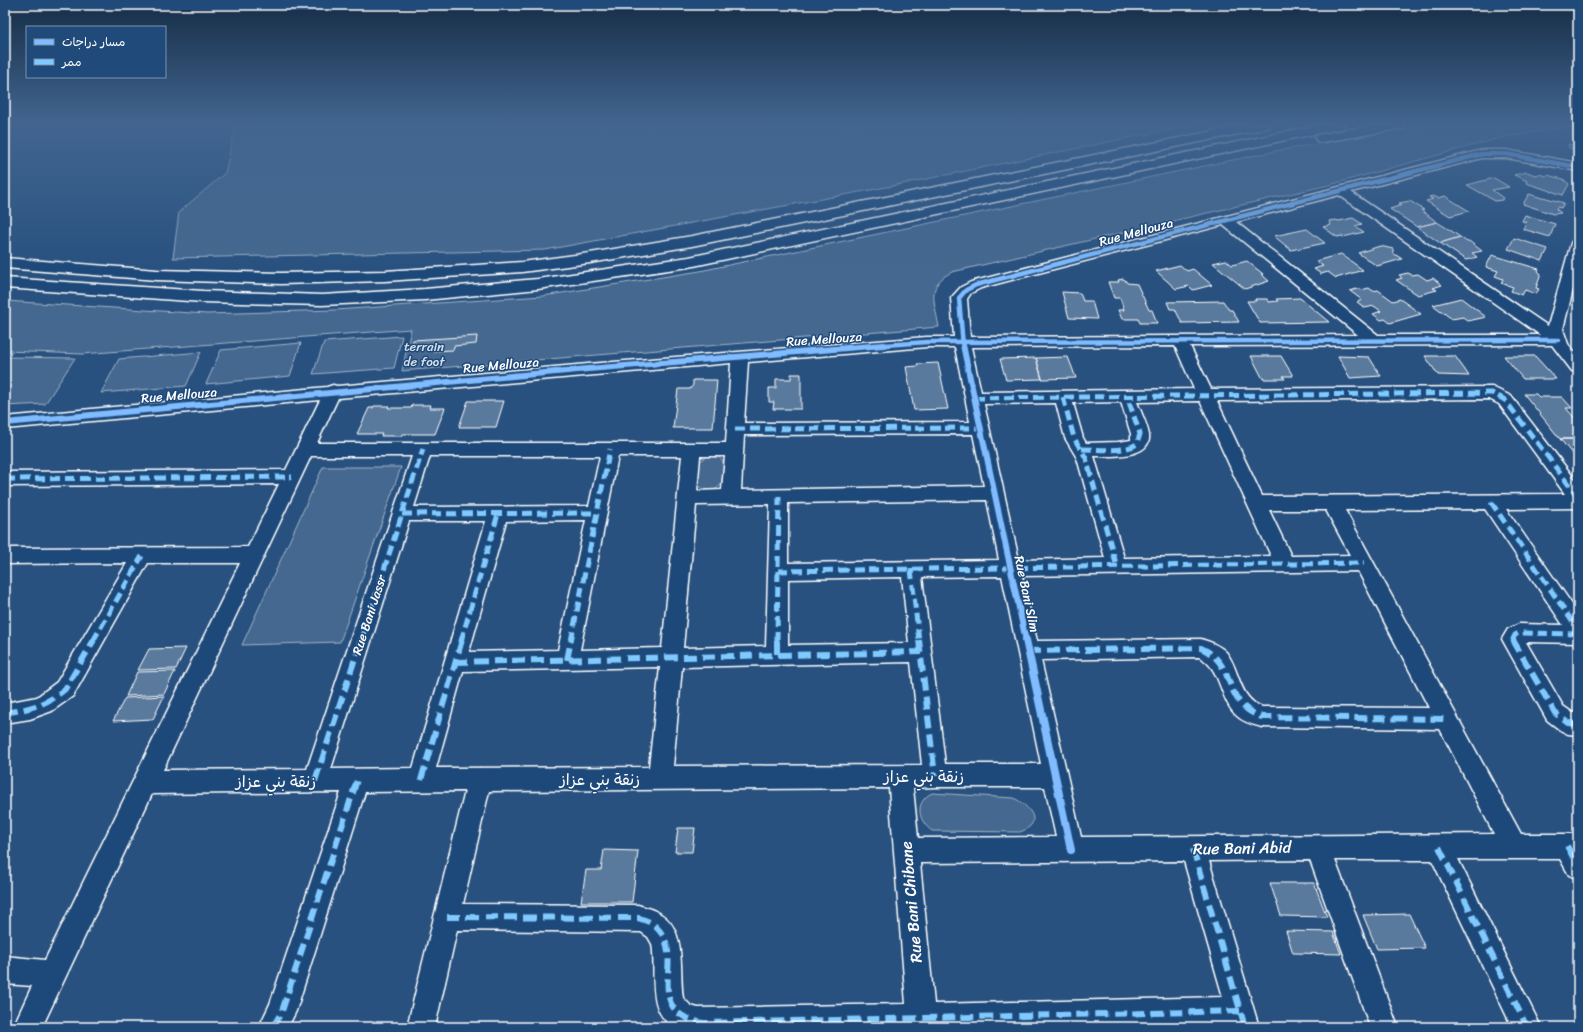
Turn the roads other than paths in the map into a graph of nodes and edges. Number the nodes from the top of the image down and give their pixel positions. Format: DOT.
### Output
graph roads {
  1 [pos="1027,173"];
  2 [pos="1108,173"];
  3 [pos="1406,173"];
  4 [pos="1340,190"];
  5 [pos="1225,220"];
  6 [pos="1578,243"];
  7 [pos="5,263"];
  8 [pos="5,283"];
  9 [pos="1558,340"];
  10 [pos="1180,341"];
  11 [pos="1375,341"];
  12 [pos="962,342"];
  13 [pos="740,357"];
  14 [pos="1578,367"];
  15 [pos="333,391"];
  16 [pos="1205,395"];
  17 [pos="1127,396"];
  18 [pos="1063,397"];
  19 [pos="974,398"];
  20 [pos="5,423"];
  21 [pos="981,428"];
  22 [pos="735,429"];
  23 [pos="423,449"];
  24 [pos="610,449"];
  25 [pos="692,449"];
  26 [pos="734,449"];
  27 [pos="1082,449"];
  28 [pos="305,450"];
  29 [pos="292,476"];
  30 [pos="5,479"];
  31 [pos="995,494"];
  32 [pos="779,496"];
  33 [pos="731,497"];
  34 [pos="1578,497"];
  35 [pos="687,498"];
  36 [pos="1491,502"];
  37 [pos="1578,502"];
  38 [pos="1256,503"];
  39 [pos="1332,503"];
  40 [pos="597,513"];
  41 [pos="402,514"];
  42 [pos="498,514"];
  43 [pos="254,555"];
  44 [pos="5,556"];
  45 [pos="142,556"];
  46 [pos="1364,563"];
  47 [pos="1285,564"];
  48 [pos="1117,567"];
  49 [pos="1010,568"];
  50 [pos="911,569"];
  51 [pos="778,571"];
  52 [pos="1578,630"];
  53 [pos="1578,634"];
  54 [pos="1028,651"];
  55 [pos="921,652"];
  56 [pos="777,654"];
  57 [pos="672,658"];
  58 [pos="567,660"];
  59 [pos="455,662"];
  60 [pos="5,713"];
  61 [pos="1447,719"];
  62 [pos="1577,725"];
  63 [pos="1054,775"];
  64 [pos="900,776"];
  65 [pos="935,776"];
  66 [pos="660,778"];
  67 [pos="480,779"];
  68 [pos="356,780"];
  69 [pos="421,780"];
  70 [pos="315,781"];
  71 [pos="145,782"];
  72 [pos="1514,846"];
  73 [pos="1439,847"];
  74 [pos="1318,848"];
  75 [pos="1193,849"];
  76 [pos="1070,850"];
  77 [pos="907,851"];
  78 [pos="1574,853"];
  79 [pos="447,917"];
  80 [pos="5,970"];
  81 [pos="52,974"];
  82 [pos="1242,1019"];
  83 [pos="922,1023"];
  84 [pos="27,1027"];
  85 [pos="273,1027"];
  86 [pos="421,1027"];
  87 [pos="1384,1027"];
  88 [pos="1527,1027"];
  1 -- 7 [label="highway"];
  2 -- 8 [label="highway"];
  3 -- 4 [label="street, Rue Mellouza"];
  4 -- 5 [label="street, Rue Mellouza"];
  4 -- 9 [label="street"];
  5 -- 11 [label="street"];
  5 -- 12 [label="street, Rue Mellouza"];
  6 -- 9 [label="street"];
  9 -- 11 [label="street"];
  9 -- 14 [label="street"];
  10 -- 11 [label="street"];
  10 -- 12 [label="street"];
  10 -- 16 [label="street"];
  12 -- 13 [label="street, Rue Mellouza"];
  12 -- 19 [label="street, Rue Bani Slim"];
  13 -- 15 [label="street, Rue Mellouza"];
  13 -- 22 [label="street"];
  15 -- 20 [label="street, Rue Mellouza"];
  15 -- 28 [label="street"];
  16 -- 17 [label="street"];
  16 -- 34 [label="street"];
  16 -- 38 [label="street"];
  17 -- 18 [label="street"];
  17 -- 27 [label="street"];
  18 -- 19 [label="street"];
  18 -- 27 [label="street"];
  19 -- 21 [label="street, Rue Bani Slim"];
  21 -- 22 [label="street"];
  21 -- 31 [label="street, Rue Bani Slim"];
  22 -- 26 [label="street"];
  23 -- 24 [label="street"];
  23 -- 28 [label="street"];
  23 -- 41 [label="street, Rue Bani Jassr"];
  24 -- 25 [label="street"];
  24 -- 40 [label="street"];
  25 -- 26 [label="street"];
  25 -- 35 [label="street"];
  26 -- 33 [label="street"];
  27 -- 48 [label="street"];
  28 -- 29 [label="street"];
  29 -- 30 [label="street"];
  29 -- 43 [label="street"];
  31 -- 32 [label="street"];
  31 -- 49 [label="street, Rue Bani Slim"];
  32 -- 33 [label="street"];
  32 -- 51 [label="street"];
  33 -- 35 [label="street"];
  35 -- 57 [label="street"];
  36 -- 37 [label="street"];
  36 -- 39 [label="street"];
  36 -- 52 [label="street"];
  38 -- 39 [label="street"];
  38 -- 47 [label="street"];
  39 -- 46 [label="street"];
  40 -- 42 [label="street"];
  40 -- 58 [label="street"];
  41 -- 42 [label="street"];
  41 -- 70 [label="street, Rue Bani Jassr"];
  42 -- 59 [label="street"];
  43 -- 45 [label="street"];
  43 -- 71 [label="street"];
  44 -- 45 [label="street"];
  45 -- 60 [label="street"];
  46 -- 47 [label="street"];
  46 -- 61 [label="street"];
  47 -- 48 [label="street"];
  48 -- 49 [label="street"];
  49 -- 50 [label="street"];
  49 -- 54 [label="street, Rue Bani Slim"];
  50 -- 51 [label="street"];
  50 -- 55 [label="street"];
  51 -- 56 [label="street"];
  53 -- 62 [label="street"];
  54 -- 61 [label="street"];
  54 -- 63 [label="street, Rue Bani Slim"];
  55 -- 56 [label="street"];
  55 -- 65 [label="street"];
  56 -- 57 [label="street"];
  57 -- 58 [label="street"];
  57 -- 66 [label="street"];
  58 -- 59 [label="street"];
  59 -- 69 [label="street"];
  61 -- 72 [label="street"];
  63 -- 65 [label="street, زنقة بني عزاز"];
  63 -- 76 [label="street, Rue Bani Slim"];
  64 -- 65 [label="street, زنقة بني عزاز"];
  64 -- 66 [label="street, زنقة بني عزاز"];
  64 -- 77 [label="street, Rue Bani Chibane"];
  66 -- 67 [label="street, زنقة بني عزاز"];
  67 -- 69 [label="street, زنقة بني عزاز"];
  67 -- 79 [label="street"];
  68 -- 69 [label="street, زنقة بني عزاز"];
  68 -- 70 [label="street, زنقة بني عزاز"];
  68 -- 85 [label="street"];
  70 -- 71 [label="street, زنقة بني عزاز"];
  71 -- 81 [label="street"];
  72 -- 73 [label="street, Rue Bani Abid"];
  72 -- 78 [label="street, Rue Bani Abid"];
  73 -- 74 [label="street, Rue Bani Abid"];
  73 -- 88 [label="street"];
  74 -- 75 [label="street, Rue Bani Abid"];
  74 -- 87 [label="street"];
  75 -- 76 [label="street, Rue Bani Abid"];
  75 -- 82 [label="street"];
  76 -- 77 [label="street, Rue Bani Abid"];
  77 -- 83 [label="street, Rue Bani Chibane"];
  79 -- 83 [label="street"];
  79 -- 86 [label="street"];
  80 -- 81 [label="street"];
  81 -- 84 [label="street"];
  82 -- 83 [label="street"];
}
